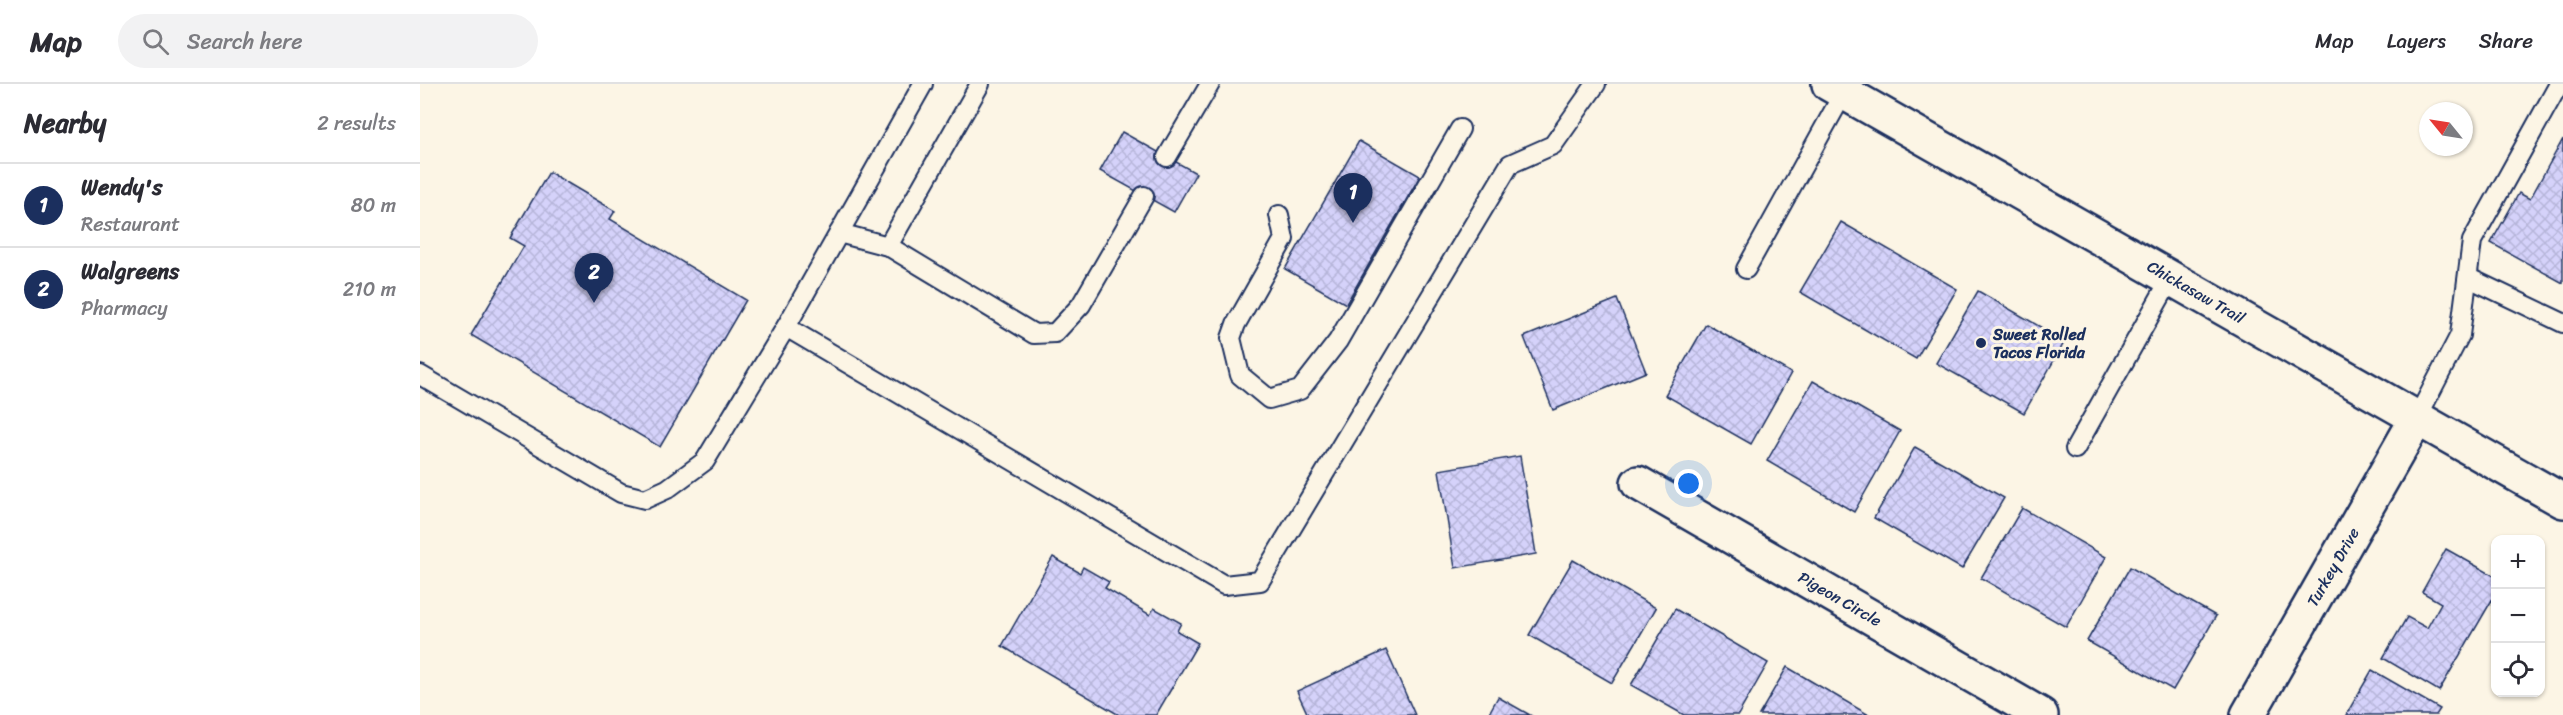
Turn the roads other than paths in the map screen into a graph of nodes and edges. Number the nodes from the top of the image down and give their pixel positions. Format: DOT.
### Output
graph roads {
  1 [pos="923,84"];
  2 [pos="980,84"];
  3 [pos="1210,84"];
  4 [pos="1596,84"];
  5 [pos="2559,84"];
  6 [pos="1837,88"];
  7 [pos="1460,129"];
  8 [pos="1167,157"];
  9 [pos="1144,196"];
  10 [pos="1279,215"];
  11 [pos="839,233"];
  12 [pos="888,246"];
  13 [pos="1746,269"];
  14 [pos="2171,278"];
  15 [pos="2469,278"];
  16 [pos="2563,324"];
  17 [pos="786,327"];
  18 [pos="420,375"];
  19 [pos="2417,418"];
  20 [pos="2075,449"];
  21 [pos="1638,483"];
  22 [pos="2563,501"];
  23 [pos="2041,715"];
  24 [pos="2248,715"];
  1 -- 11 [label="lane"];
  2 -- 12 [label="lane"];
  3 -- 8 [label="lane"];
  4 -- 17 [label="lane"];
  5 -- 15 [label="lane"];
  6 -- 13 [label="lane"];
  6 -- 14 [label="street, Chickasaw Trail"];
  7 -- 10 [label="lane"];
  9 -- 12 [label="lane"];
  11 -- 12 [label="lane"];
  11 -- 17 [label="lane"];
  14 -- 19 [label="street, Chickasaw Trail"];
  14 -- 20 [label="lane"];
  15 -- 16 [label="lane"];
  15 -- 19 [label="lane"];
  17 -- 18 [label="lane"];
  19 -- 22 [label="street, Chickasaw Trail"];
  19 -- 24 [label="street, Turkey Drive"];
  21 -- 23 [label="street, Pigeon Circle"];
}
